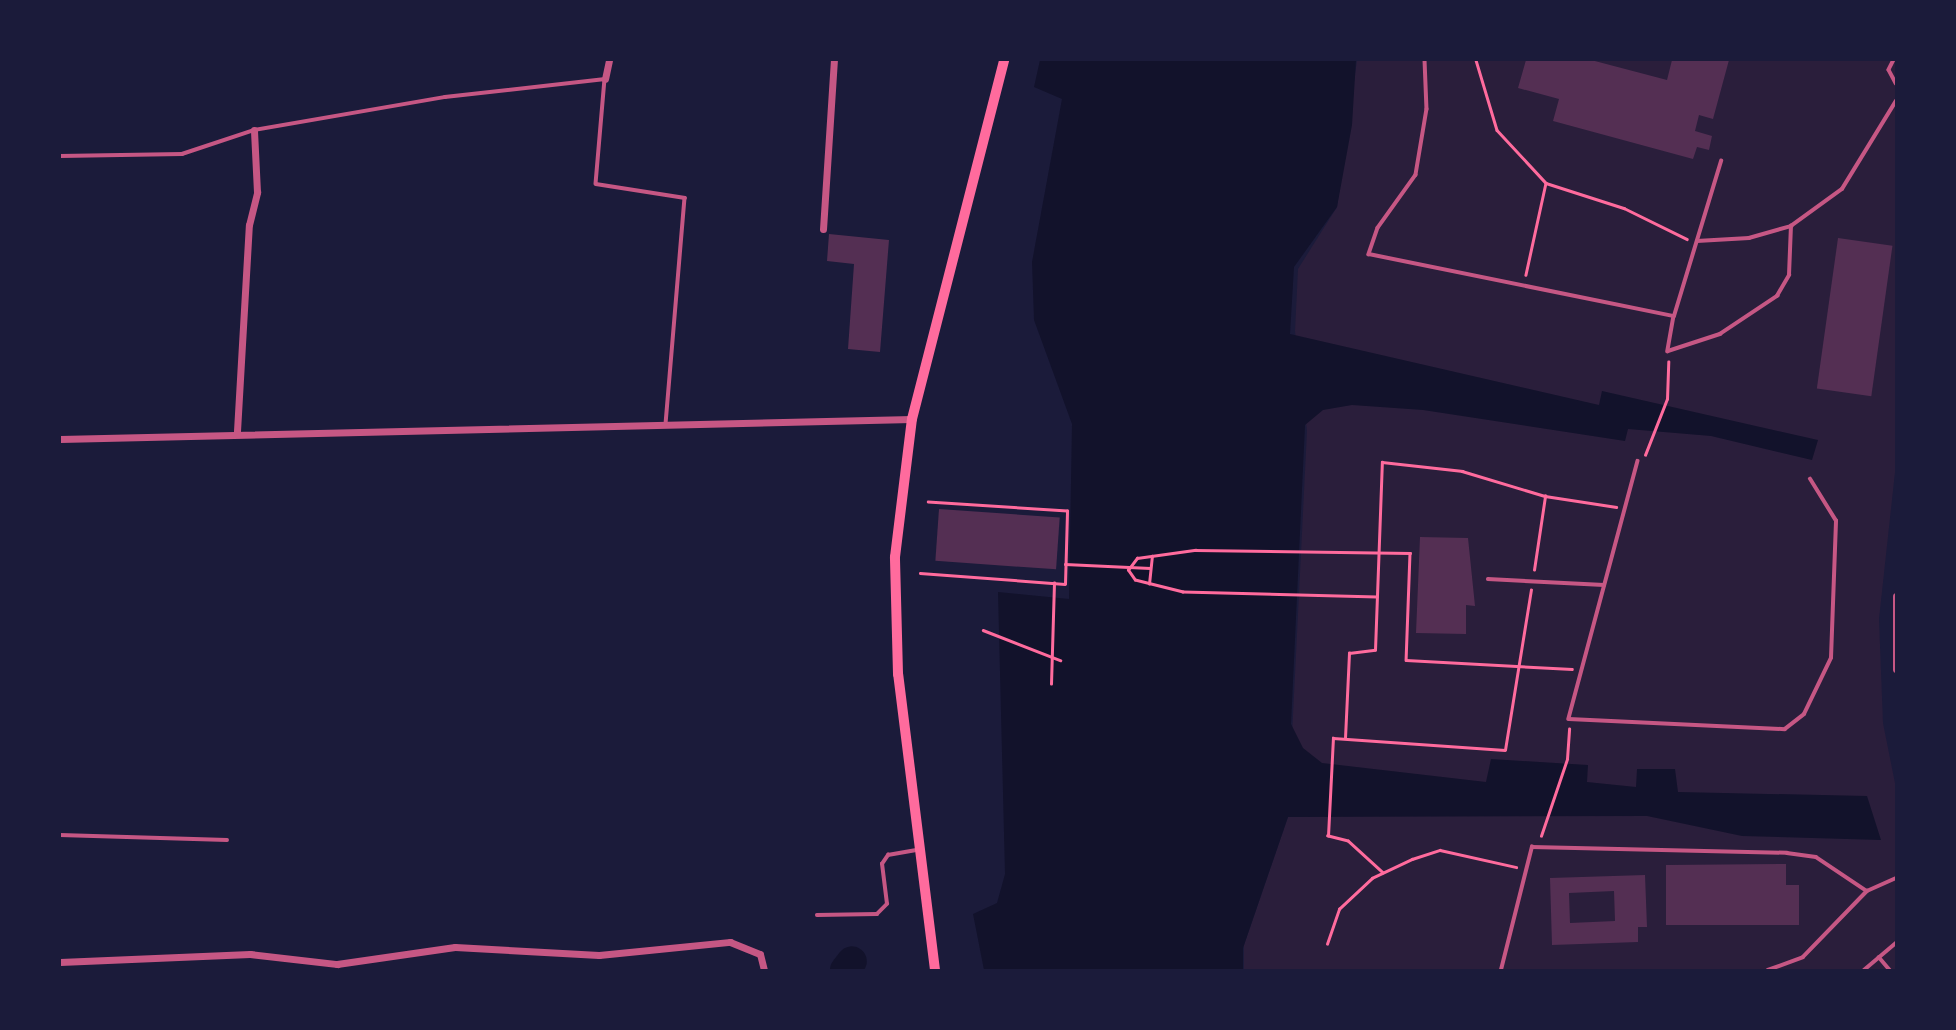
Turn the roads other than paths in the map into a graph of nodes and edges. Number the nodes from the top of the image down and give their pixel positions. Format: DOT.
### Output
graph roads {
  1 [pos="608,60"];
  2 [pos="834,60"];
  3 [pos="1004,60"];
  4 [pos="1425,60"];
  5 [pos="1894,60"];
  6 [pos="605,79"];
  7 [pos="1896,83"];
  8 [pos="1896,101"];
  9 [pos="254,130"];
  10 [pos="60,156"];
  11 [pos="1721,161"];
  12 [pos="1791,226"];
  13 [pos="823,229"];
  14 [pos="1697,241"];
  15 [pos="1675,316"];
  16 [pos="912,419"];
  17 [pos="666,426"];
  18 [pos="237,431"];
  19 [pos="60,439"];
  20 [pos="1638,461"];
  21 [pos="1810,480"];
  22 [pos="1488,579"];
  23 [pos="1604,585"];
  24 [pos="1896,596"];
  25 [pos="1896,669"];
  26 [pos="60,835"];
  27 [pos="227,840"];
  28 [pos="915,850"];
  29 [pos="1896,878"];
  30 [pos="1867,891"];
  31 [pos="817,915"];
  32 [pos="1896,943"];
  33 [pos="1879,957"];
  34 [pos="60,962"];
  35 [pos="763,967"];
  36 [pos="1503,970"];
  37 [pos="935,971"];
  38 [pos="1768,971"];
  39 [pos="1864,971"];
  40 [pos="1890,971"];
  1 -- 6 [label="street"];
  2 -- 13 [label="street"];
  3 -- 16 [label="main road"];
  4 -- 15 [label="lane"];
  5 -- 7 [label="lane"];
  6 -- 9 [label="lane"];
  6 -- 17 [label="lane"];
  8 -- 12 [label="lane"];
  9 -- 10 [label="lane"];
  9 -- 18 [label="street"];
  11 -- 14 [label="lane"];
  12 -- 14 [label="lane"];
  12 -- 15 [label="lane"];
  14 -- 15 [label="lane"];
  16 -- 17 [label="street"];
  16 -- 28 [label="main road"];
  17 -- 18 [label="street"];
  18 -- 19 [label="street"];
  20 -- 23 [label="lane"];
  21 -- 23 [label="lane"];
  22 -- 23 [label="lane"];
  24 -- 25 [label="street"];
  26 -- 27 [label="lane"];
  28 -- 31 [label="lane"];
  28 -- 37 [label="main road"];
  29 -- 30 [label="lane"];
  30 -- 36 [label="lane"];
  30 -- 38 [label="lane"];
  32 -- 33 [label="lane"];
  33 -- 39 [label="lane"];
  33 -- 40 [label="lane"];
  34 -- 35 [label="street"];
}
